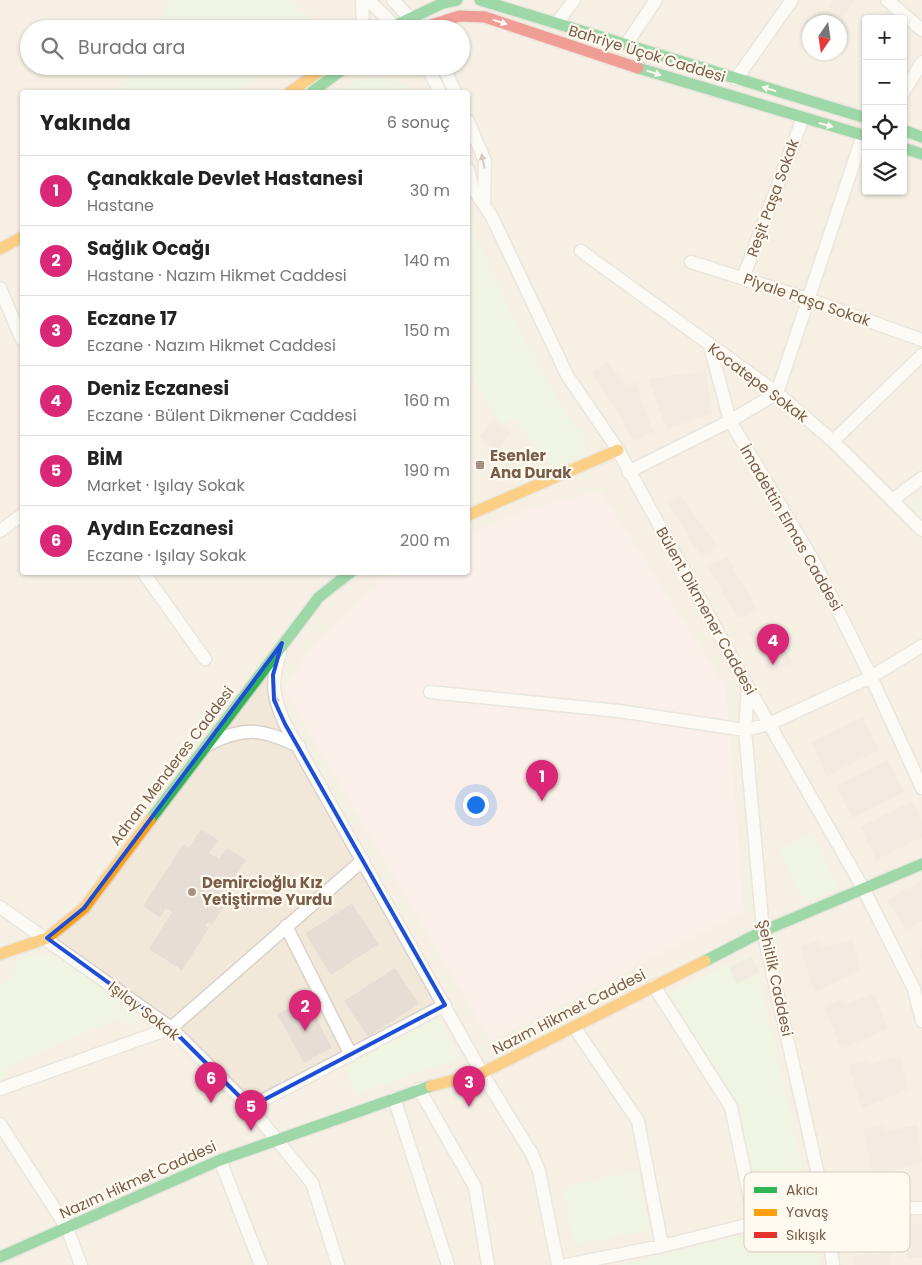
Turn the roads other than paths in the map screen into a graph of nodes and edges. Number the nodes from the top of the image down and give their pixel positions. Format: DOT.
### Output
graph roads {
  1 [pos="362,0"];
  2 [pos="368,0"];
  3 [pos="393,0"];
  4 [pos="457,0"];
  5 [pos="481,0"];
  6 [pos="574,0"];
  7 [pos="656,0"];
  8 [pos="792,0"];
  9 [pos="887,0"];
  10 [pos="470,14"];
  11 [pos="410,18"];
  12 [pos="363,20"];
  13 [pos="387,20"];
  14 [pos="406,20"];
  15 [pos="443,20"];
  16 [pos="557,23"];
  17 [pos="922,30"];
  18 [pos="627,43"];
  19 [pos="922,62"];
  20 [pos="314,75"];
  21 [pos="335,75"];
  22 [pos="432,75"];
  23 [pos="447,75"];
  24 [pos="736,79"];
  25 [pos="907,86"];
  26 [pos="293,90"];
  27 [pos="315,90"];
  28 [pos="439,90"];
  29 [pos="454,90"];
  30 [pos="862,117"];
  31 [pos="803,118"];
  32 [pos="470,126"];
  33 [pos="907,131"];
  34 [pos="862,134"];
  35 [pos="922,136"];
  36 [pos="862,144"];
  37 [pos="907,149"];
  38 [pos="922,154"];
  39 [pos="470,178"];
  40 [pos="484,203"];
  41 [pos="20,238"];
  42 [pos="0,249"];
  43 [pos="581,251"];
  44 [pos="691,262"];
  45 [pos="743,278"];
  46 [pos="0,288"];
  47 [pos="808,299"];
  48 [pos="20,335"];
  49 [pos="922,340"];
  50 [pos="710,346"];
  51 [pos="922,355"];
  52 [pos="777,393"];
  53 [pos="730,421"];
  54 [pos="833,441"];
  55 [pos="618,450"];
  56 [pos="628,472"];
  57 [pos="922,478"];
  58 [pos="893,499"];
  59 [pos="470,514"];
  60 [pos="20,516"];
  61 [pos="922,530"];
  62 [pos="0,531"];
  63 [pos="145,575"];
  64 [pos="347,575"];
  65 [pos="282,644"];
  66 [pos="922,646"];
  67 [pos="206,659"];
  68 [pos="871,677"];
  69 [pos="748,687"];
  70 [pos="430,692"];
  71 [pos="769,724"];
  72 [pos="745,730"];
  73 [pos="206,745"];
  74 [pos="299,746"];
  75 [pos="922,786"];
  76 [pos="363,860"];
  77 [pos="922,864"];
  78 [pos="863,888"];
  79 [pos="0,907"];
  80 [pos="286,926"];
  81 [pos="763,931"];
  82 [pos="47,938"];
  83 [pos="0,954"];
  84 [pos="654,986"];
  85 [pos="445,1006"];
  86 [pos="922,1021"];
  87 [pos="171,1028"];
  88 [pos="575,1028"];
  89 [pos="351,1055"];
  90 [pos="482,1073"];
  91 [pos="419,1089"];
  92 [pos="0,1090"];
  93 [pos="394,1098"];
  94 [pos="250,1107"];
  95 [pos="0,1124"];
  96 [pos="276,1139"];
  97 [pos="220,1160"];
  98 [pos="744,1172"];
  99 [pos="817,1172"];
  100 [pos="744,1226"];
  101 [pos="67,1228"];
  102 [pos="662,1246"];
  103 [pos="831,1252"];
  104 [pos="0,1258"];
  105 [pos="80,1265"];
  106 [pos="261,1265"];
  107 [pos="338,1265"];
  108 [pos="448,1265"];
  109 [pos="488,1265"];
  110 [pos="558,1265"];
  111 [pos="566,1265"];
  112 [pos="833,1265"];
  1 -- 12 [label="street"];
  2 -- 13 [label="street"];
  3 -- 11 [label="street"];
  4 -- 11 [label="street"];
  5 -- 10 [label="street"];
  5 -- 16 [label="street, Bahriye Üçok Caddesi"];
  6 -- 16 [label="street"];
  7 -- 18 [label="street"];
  8 -- 24 [label="street"];
  9 -- 17 [label="street"];
  10 -- 15 [label="street, Bahriye Üçok Caddesi"];
  10 -- 31 [label="street, Bahriye Üçok Caddesi, one-way"];
  11 -- 14 [label="street"];
  16 -- 18 [label="street, Bahriye Üçok Caddesi"];
  18 -- 24 [label="street, Bahriye Üçok Caddesi"];
  19 -- 25 [label="street"];
  20 -- 26 [label="street"];
  21 -- 27 [label="street"];
  22 -- 28 [label="street"];
  23 -- 29 [label="street"];
  30 -- 24 [label="street, Bahriye Üçok Caddesi, one-way"];
  31 -- 34 [label="street, Bahriye Üçok Caddesi, one-way"];
  31 -- 45 [label="street, Reşit Paşa Sokak"];
  40 -- 32 [label="street, Bülent Dikmener Caddesi, one-way"];
  33 -- 35 [label="street"];
  36 -- 47 [label="street"];
  37 -- 38 [label="street"];
  39 -- 40 [label="street, Bülent Dikmener Caddesi"];
  40 -- 55 [label="street, Bülent Dikmener Caddesi"];
  41 -- 42 [label="street"];
  43 -- 50 [label="street, Kocatepe Sokak"];
  44 -- 45 [label="street, Piyale Paşa Sokak"];
  45 -- 47 [label="street, Piyale Paşa Sokak"];
  46 -- 48 [label="street"];
  47 -- 49 [label="street, Piyale Paşa Sokak"];
  47 -- 52 [label="street"];
  50 -- 52 [label="street, Kocatepe Sokak"];
  50 -- 53 [label="street, İmadettin Elmas Caddesi"];
  51 -- 54 [label="street"];
  52 -- 53 [label="street"];
  52 -- 54 [label="street, Kocatepe Sokak"];
  53 -- 56 [label="street"];
  53 -- 68 [label="street, İmadettin Elmas Caddesi"];
  54 -- 58 [label="street, Kocatepe Sokak"];
  55 -- 56 [label="street, Bülent Dikmener Caddesi"];
  55 -- 59 [label="street"];
  56 -- 69 [label="street, Bülent Dikmener Caddesi"];
  57 -- 58 [label="street"];
  58 -- 61 [label="street, Kocatepe Sokak"];
  60 -- 62 [label="street"];
  63 -- 67 [label="street"];
  64 -- 65 [label="street, Adnan Menderes Caddesi"];
  65 -- 73 [label="street, Adnan Menderes Caddesi"];
  74 -- 65 [label="street, one-way"];
  66 -- 68 [label="street"];
  68 -- 71 [label="street"];
  68 -- 75 [label="street, İmadettin Elmas Caddesi"];
  69 -- 71 [label="street, Bülent Dikmener Caddesi"];
  69 -- 72 [label="street, Şehitlik Caddesi"];
  70 -- 72 [label="street"];
  71 -- 72 [label="street"];
  71 -- 78 [label="street, Bülent Dikmener Caddesi"];
  72 -- 81 [label="street, Şehitlik Caddesi"];
  73 -- 74 [label="street"];
  73 -- 82 [label="street, Adnan Menderes Caddesi"];
  74 -- 76 [label="street"];
  76 -- 80 [label="street"];
  76 -- 85 [label="street"];
  77 -- 78 [label="street, Nazım Hikmet Caddesi"];
  78 -- 81 [label="street, Nazım Hikmet Caddesi"];
  78 -- 86 [label="street, Bülent Dikmener Caddesi"];
  79 -- 82 [label="street, Işılay Sokak"];
  80 -- 87 [label="street"];
  80 -- 89 [label="street"];
  81 -- 84 [label="street, Nazım Hikmet Caddesi"];
  81 -- 99 [label="street, Şehitlik Caddesi"];
  82 -- 83 [label="street, Adnan Menderes Caddesi"];
  82 -- 87 [label="street, Işılay Sokak"];
  84 -- 88 [label="street, Nazım Hikmet Caddesi"];
  84 -- 98 [label="street"];
  85 -- 89 [label="street"];
  85 -- 90 [label="street"];
  87 -- 92 [label="street"];
  87 -- 94 [label="street, Işılay Sokak"];
  88 -- 90 [label="street, Nazım Hikmet Caddesi"];
  88 -- 102 [label="street"];
  89 -- 94 [label="street"];
  90 -- 91 [label="street, Nazım Hikmet Caddesi"];
  90 -- 110 [label="street"];
  91 -- 93 [label="street, Nazım Hikmet Caddesi"];
  91 -- 109 [label="street"];
  93 -- 96 [label="street, Nazım Hikmet Caddesi"];
  93 -- 108 [label="street"];
  94 -- 96 [label="street, Işılay Sokak"];
  95 -- 101 [label="street"];
  96 -- 97 [label="street, Nazım Hikmet Caddesi"];
  96 -- 107 [label="street, Işılay Sokak"];
  97 -- 101 [label="street, Nazım Hikmet Caddesi"];
  97 -- 106 [label="street"];
  100 -- 102 [label="street"];
  101 -- 104 [label="street, Nazım Hikmet Caddesi"];
  101 -- 105 [label="street"];
  102 -- 111 [label="street"];
  103 -- 112 [label="street, Şehitlik Caddesi"];
}
